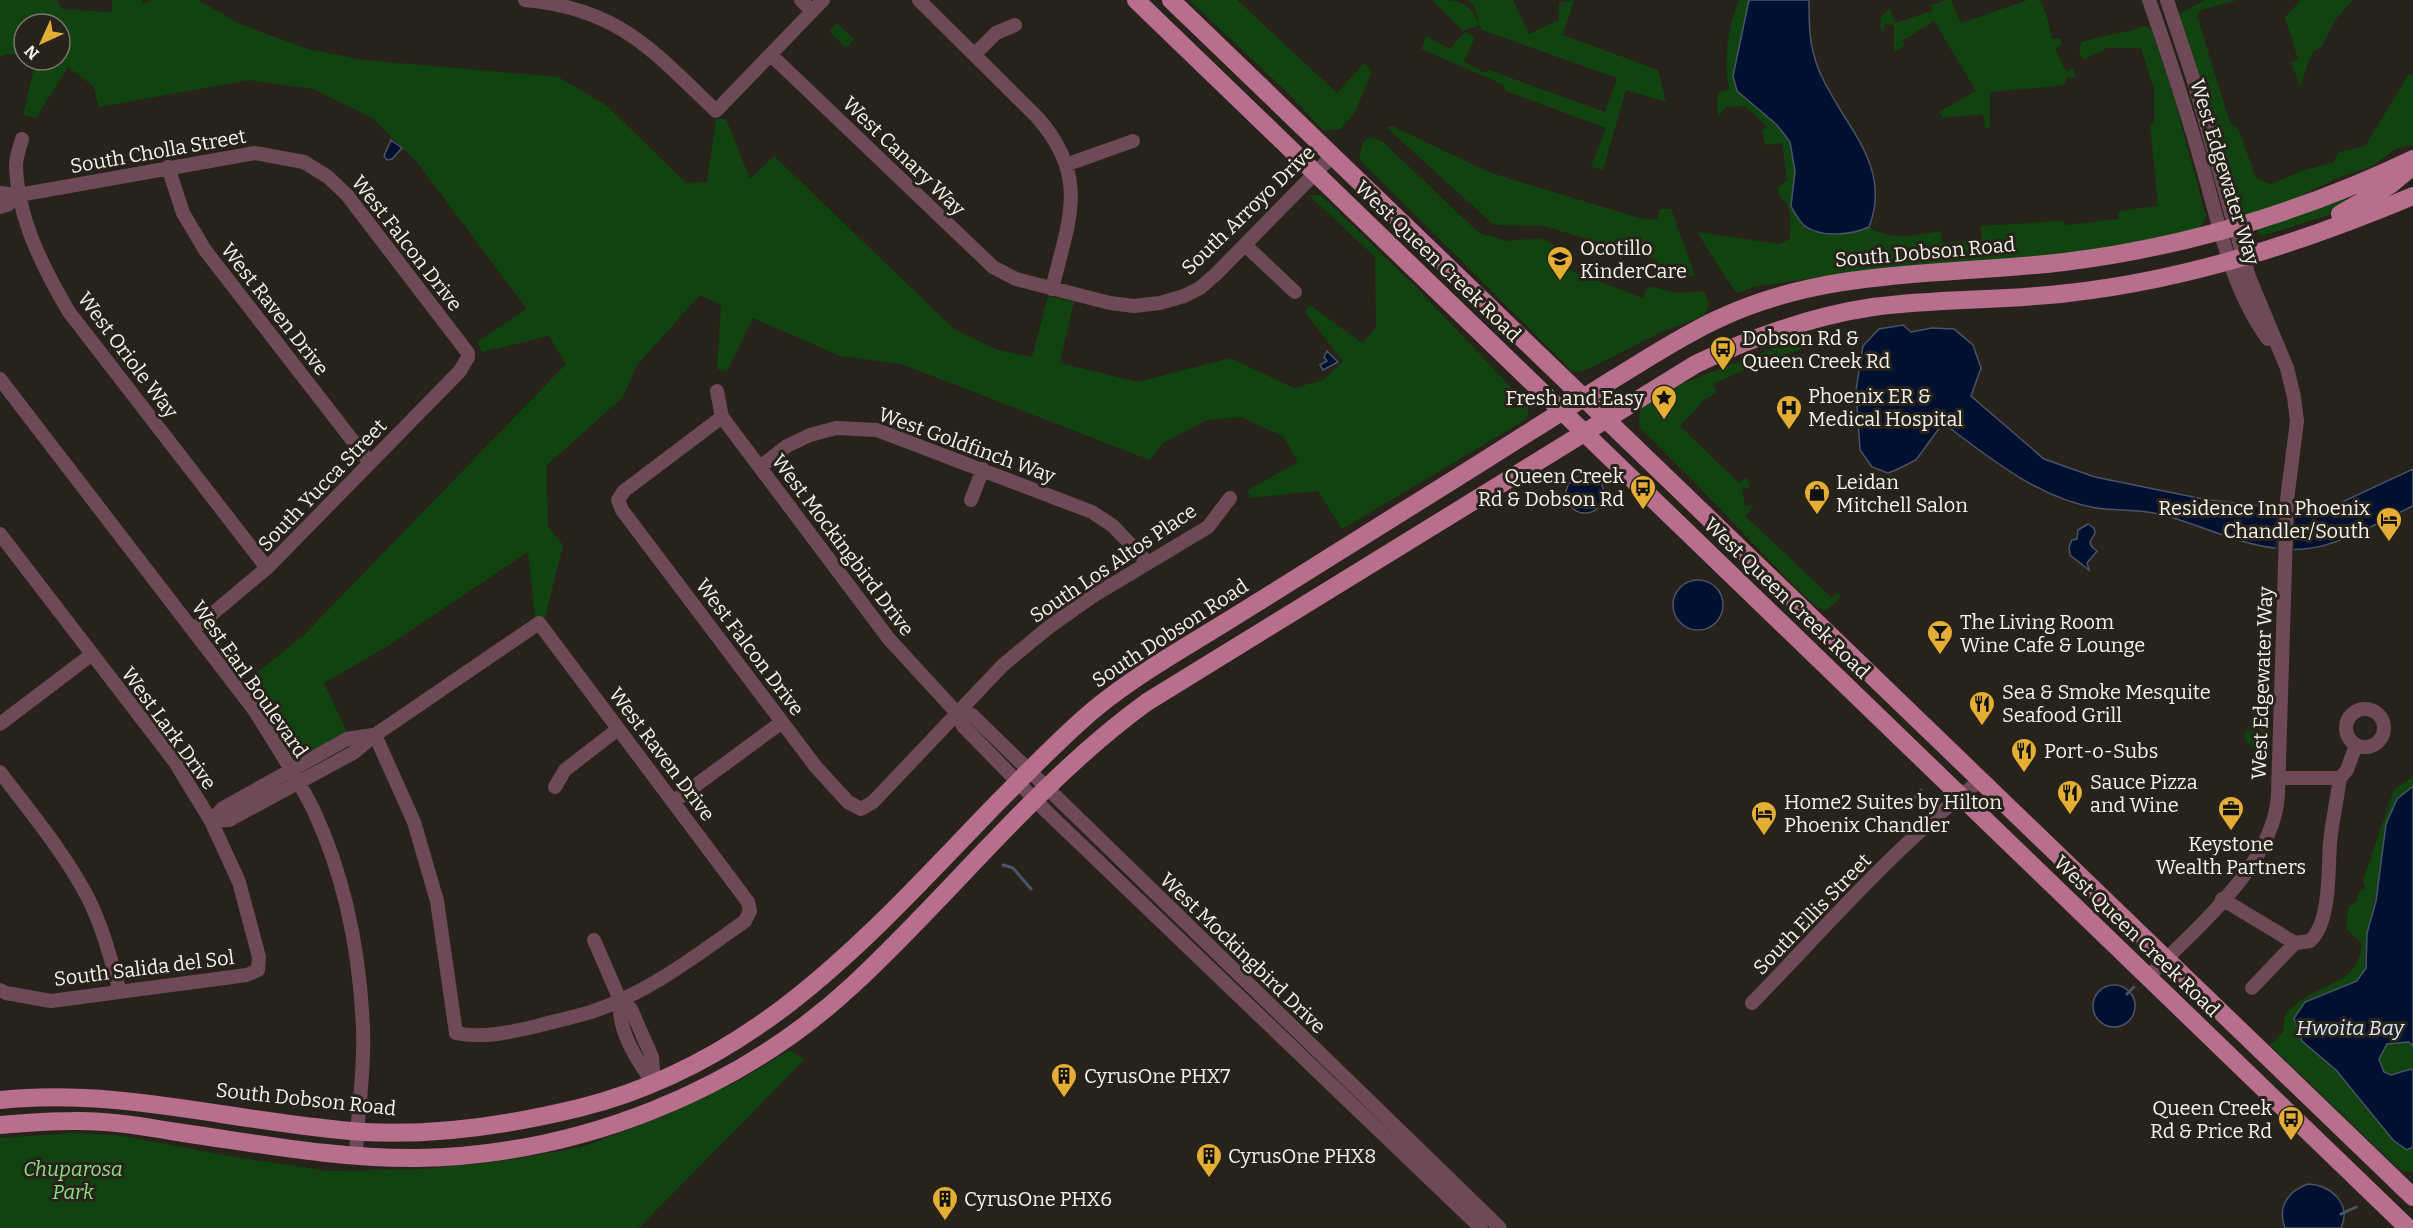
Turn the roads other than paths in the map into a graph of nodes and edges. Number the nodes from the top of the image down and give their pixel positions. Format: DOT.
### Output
graph roads {
  1 [pos="525,0"];
  2 [pos="801,0"];
  3 [pos="824,0"];
  4 [pos="919,0"];
  5 [pos="1136,0"];
  6 [pos="1172,0"];
  7 [pos="2149,0"];
  8 [pos="2167,0"];
  9 [pos="812,11"];
  10 [pos="1016,25"];
  11 [pos="975,54"];
  12 [pos="771,55"];
  13 [pos="22,139"];
  14 [pos="1132,141"];
  15 [pos="1332,156"];
  16 [pos="2413,159"];
  17 [pos="304,162"];
  18 [pos="1068,164"];
  19 [pos="2413,165"];
  20 [pos="168,167"];
  21 [pos="1315,174"];
  22 [pos="0,193"];
  23 [pos="19,195"];
  24 [pos="2413,196"];
  25 [pos="0,207"];
  26 [pos="2228,229"];
  27 [pos="1245,245"];
  28 [pos="2238,255"];
  29 [pos="1016,279"];
  30 [pos="1052,289"];
  31 [pos="1295,292"];
  32 [pos="468,357"];
  33 [pos="0,379"];
  34 [pos="717,391"];
  35 [pos="1583,399"];
  36 [pos="1562,412"];
  37 [pos="722,417"];
  38 [pos="1605,419"];
  39 [pos="1584,432"];
  40 [pos="370,463"];
  41 [pos="760,467"];
  42 [pos="983,469"];
  43 [pos="1230,498"];
  44 [pos="971,500"];
  45 [pos="0,534"];
  46 [pos="1148,563"];
  47 [pos="267,568"];
  48 [pos="193,630"];
  49 [pos="91,655"];
  50 [pos="956,712"];
  51 [pos="782,722"];
  52 [pos="0,724"];
  53 [pos="618,729"];
  54 [pos="375,735"];
  55 [pos="2356,745"];
  56 [pos="0,771"];
  57 [pos="295,776"];
  58 [pos="1024,776"];
  59 [pos="2278,778"];
  60 [pos="2340,778"];
  61 [pos="1981,780"];
  62 [pos="555,787"];
  63 [pos="1041,795"];
  64 [pos="1959,797"];
  65 [pos="673,802"];
  66 [pos="861,808"];
  67 [pos="211,821"];
  68 [pos="2222,899"];
  69 [pos="594,940"];
  70 [pos="2295,943"];
  71 [pos="2166,958"];
  72 [pos="258,970"];
  73 [pos="2148,977"];
  74 [pos="2252,988"];
  75 [pos="0,990"];
  76 [pos="120,992"];
  77 [pos="620,1000"];
  78 [pos="1752,1003"];
  79 [pos="1307,1042"];
  80 [pos="1297,1053"];
  81 [pos="654,1084"];
  82 [pos="0,1100"];
  83 [pos="0,1125"];
  84 [pos="357,1131"];
  85 [pos="356,1156"];
  86 [pos="2413,1196"];
  87 [pos="2388,1221"];
  88 [pos="1481,1228"];
  89 [pos="1500,1228"];
  90 [pos="2408,1228"];
  1 -- 12 [label="street"];
  2 -- 9 [label="street"];
  3 -- 9 [label="street"];
  4 -- 11 [label="street"];
  5 -- 21 [label="main road, West Queen Creek Road"];
  6 -- 15 [label="main road, West Queen Creek Road"];
  7 -- 26 [label="street, West Edgewater Way"];
  8 -- 26 [label="street, West Edgewater Way"];
  9 -- 12 [label="street"];
  10 -- 11 [label="street"];
  11 -- 18 [label="street"];
  12 -- 29 [label="street, West Canary Way"];
  13 -- 23 [label="street, West Oriole Way"];
  14 -- 18 [label="street"];
  15 -- 21 [label="street, South Arroyo Drive"];
  15 -- 35 [label="main road, West Queen Creek Road"];
  16 -- 26 [label="main road, South Dobson Road"];
  17 -- 20 [label="street, South Cholla Street"];
  17 -- 32 [label="street, West Falcon Drive"];
  18 -- 30 [label="street"];
  19 -- 28 [label="main road"];
  20 -- 23 [label="street, South Cholla Street"];
  20 -- 40 [label="street, West Raven Drive"];
  21 -- 27 [label="street, South Arroyo Drive"];
  21 -- 36 [label="main road, West Queen Creek Road"];
  22 -- 23 [label="street, South Cholla Street"];
  23 -- 25 [label="street, South Cholla Street"];
  23 -- 47 [label="street, West Oriole Way"];
  24 -- 28 [label="main road"];
  26 -- 28 [label="street, West Edgewater Way"];
  26 -- 35 [label="main road, South Dobson Road"];
  27 -- 30 [label="street, South Arroyo Drive"];
  27 -- 31 [label="street"];
  28 -- 38 [label="main road"];
  28 -- 59 [label="street, West Edgewater Way"];
  29 -- 30 [label="street, South Arroyo Drive"];
  32 -- 40 [label="street, South Yucca Street"];
  33 -- 48 [label="street, West Earl Boulevard"];
  34 -- 37 [label="street, West Mockingbird Drive"];
  35 -- 36 [label="main road, South Dobson Road"];
  35 -- 38 [label="main road, West Queen Creek Road"];
  36 -- 39 [label="main road, West Queen Creek Road"];
  36 -- 58 [label="main road, South Dobson Road"];
  37 -- 41 [label="street, West Mockingbird Drive"];
  37 -- 51 [label="street, West Falcon Drive"];
  38 -- 39 [label="main road"];
  38 -- 61 [label="main road, West Queen Creek Road"];
  39 -- 63 [label="main road"];
  39 -- 64 [label="main road, West Queen Creek Road"];
  40 -- 47 [label="street, South Yucca Street"];
  41 -- 42 [label="street, West Goldfinch Way"];
  41 -- 50 [label="street, West Mockingbird Drive"];
  42 -- 44 [label="street"];
  42 -- 46 [label="street, West Goldfinch Way"];
  43 -- 46 [label="street, South Los Altos Place"];
  45 -- 49 [label="street, West Lark Drive"];
  46 -- 50 [label="street, South Los Altos Place"];
  47 -- 48 [label="street, South Yucca Street"];
  48 -- 57 [label="street, West Earl Boulevard"];
  49 -- 52 [label="street"];
  49 -- 67 [label="street, West Lark Drive"];
  50 -- 58 [label="street, West Mockingbird Drive"];
  50 -- 66 [label="street, South Los Altos Place"];
  51 -- 65 [label="street"];
  51 -- 66 [label="street, West Falcon Drive"];
  53 -- 54 [label="street, West Raven Drive"];
  53 -- 62 [label="street"];
  53 -- 65 [label="street, West Raven Drive"];
  54 -- 57 [label="street"];
  54 -- 77 [label="street"];
  55 -- 60 [label="street"];
  56 -- 76 [label="street"];
  57 -- 67 [label="street"];
  57 -- 84 [label="street, West Earl Boulevard"];
  58 -- 63 [label="street, West Mockingbird Drive"];
  58 -- 81 [label="main road, South Dobson Road"];
  59 -- 60 [label="street"];
  59 -- 68 [label="street, West Edgewater Way"];
  60 -- 70 [label="street"];
  61 -- 64 [label="street, South Ellis Street"];
  61 -- 71 [label="main road, West Queen Creek Road"];
  63 -- 79 [label="street, West Mockingbird Drive"];
  63 -- 80 [label="street, West Mockingbird Drive"];
  63 -- 85 [label="main road"];
  64 -- 73 [label="main road, West Queen Creek Road"];
  64 -- 78 [label="street, South Ellis Street"];
  65 -- 77 [label="street, West Raven Drive"];
  67 -- 72 [label="street, West Lark Drive"];
  68 -- 70 [label="street"];
  68 -- 71 [label="street, West Edgewater Way"];
  69 -- 77 [label="street"];
  70 -- 74 [label="street"];
  71 -- 73 [label="street, West Edgewater Way"];
  71 -- 86 [label="main road, West Queen Creek Road"];
  72 -- 76 [label="street, South Salida del Sol"];
  73 -- 87 [label="main road, West Queen Creek Road"];
  75 -- 76 [label="street, South Salida del Sol"];
  77 -- 81 [label="street"];
  79 -- 80 [label="street"];
  79 -- 89 [label="street, West Mockingbird Drive"];
  80 -- 88 [label="street, West Mockingbird Drive"];
  81 -- 84 [label="main road, South Dobson Road"];
  82 -- 84 [label="main road, South Dobson Road"];
  83 -- 85 [label="main road"];
  84 -- 85 [label="street, West Earl Boulevard"];
  86 -- 87 [label="main road"];
  87 -- 90 [label="main road, West Queen Creek Road"];
}
